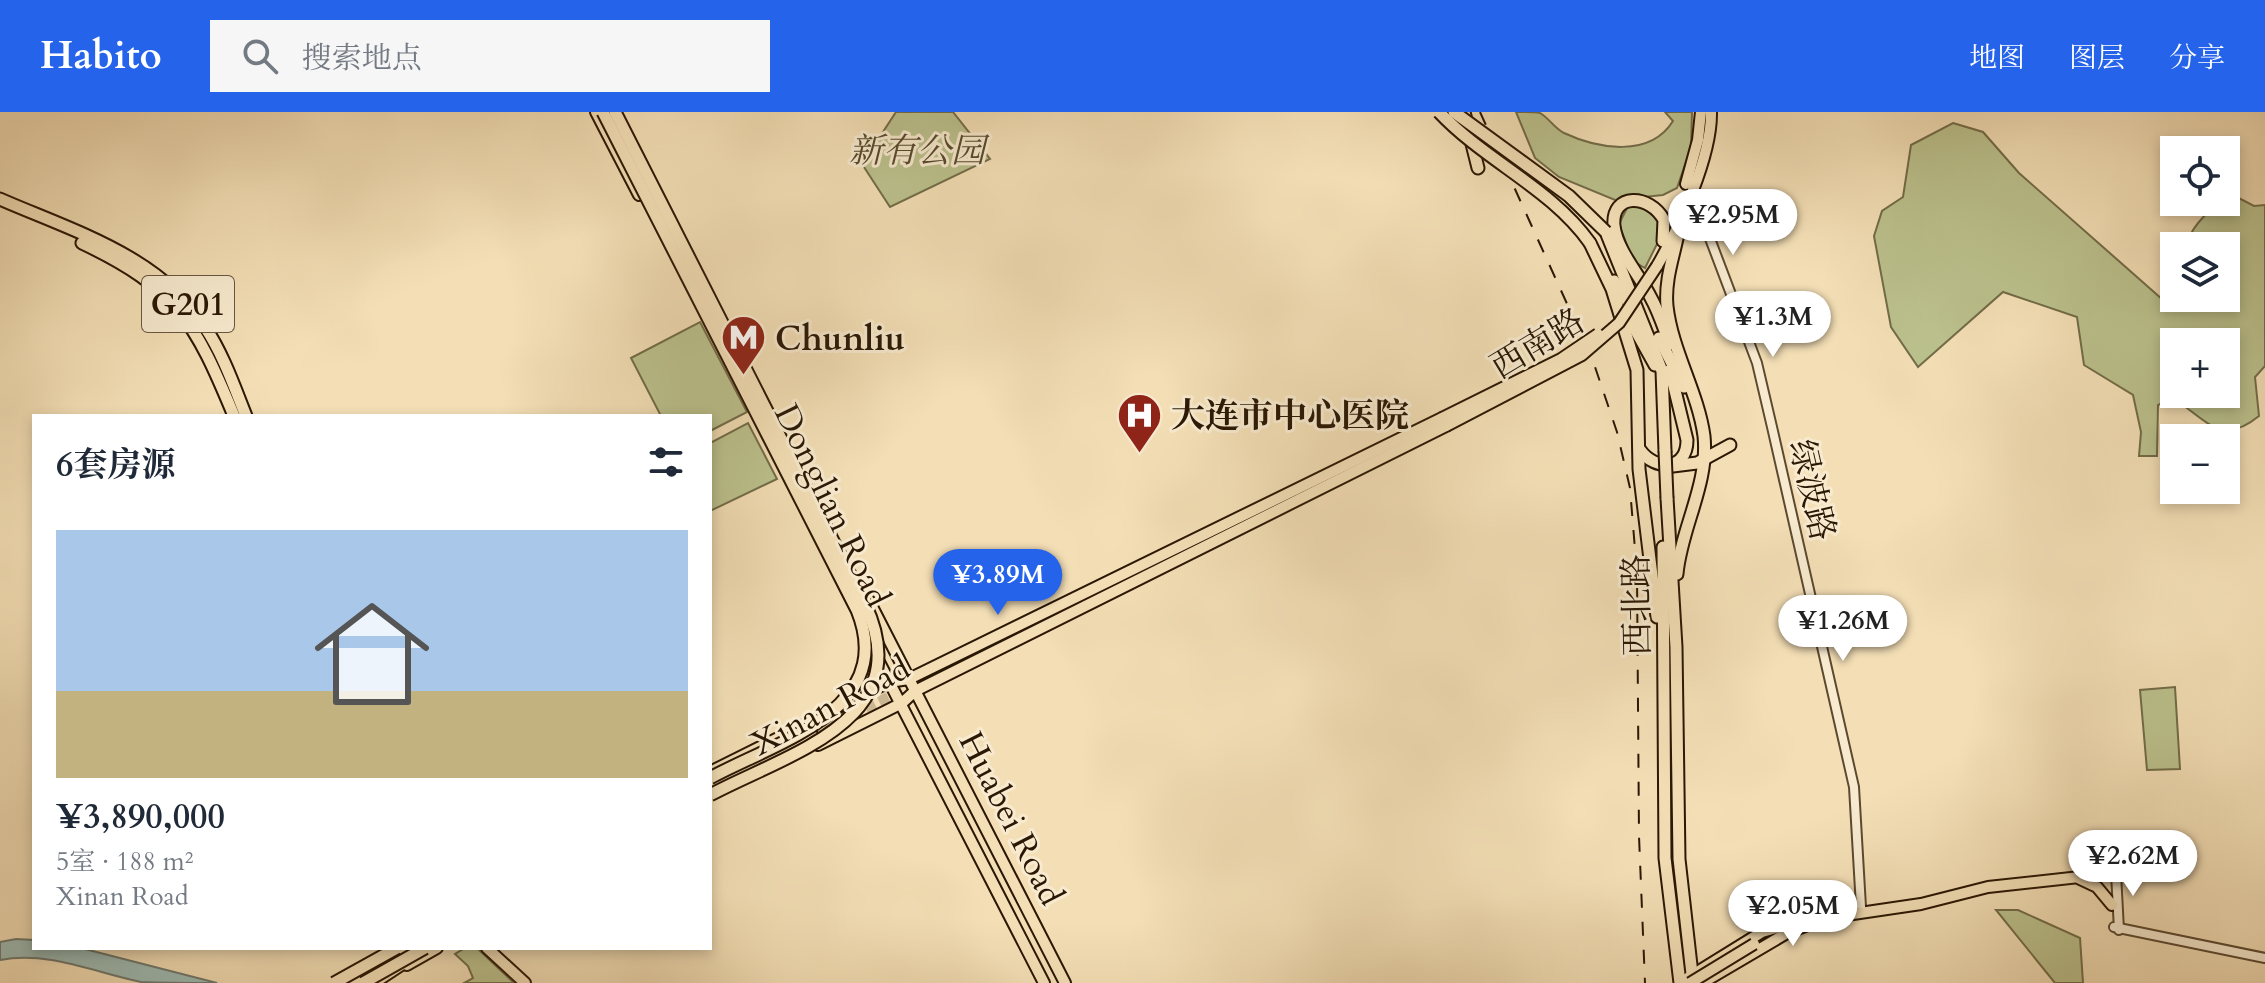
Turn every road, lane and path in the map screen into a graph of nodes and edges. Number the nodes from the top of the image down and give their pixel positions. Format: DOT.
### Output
graph roads {
  1 [pos="596,112"];
  2 [pos="603,112"];
  3 [pos="617,112"];
  4 [pos="1439,112"];
  5 [pos="1454,112"];
  6 [pos="1464,112"];
  7 [pos="1701,112"];
  8 [pos="1711,112"];
  9 [pos="1478,168"];
  10 [pos="1691,189"];
  11 [pos="0,199"];
  12 [pos="0,207"];
  13 [pos="1681,216"];
  14 [pos="1704,223"];
  15 [pos="1606,232"];
  16 [pos="1663,241"];
  17 [pos="1590,243"];
  18 [pos="1654,264"];
  19 [pos="1612,289"];
  20 [pos="1668,354"];
  21 [pos="1655,366"];
  22 [pos="1686,390"];
  23 [pos="1697,413"];
  24 [pos="233,414"];
  25 [pos="245,414"];
  26 [pos="1444,422"];
  27 [pos="1704,435"];
  28 [pos="1639,450"];
  29 [pos="1662,451"];
  30 [pos="1703,460"];
  31 [pos="1672,465"];
  32 [pos="1104,590"];
  33 [pos="1670,653"];
  34 [pos="974,654"];
  35 [pos="909,679"];
  36 [pos="889,682"];
  37 [pos="915,691"];
  38 [pos="902,703"];
  39 [pos="812,735"];
  40 [pos="736,758"];
  41 [pos="725,779"];
  42 [pos="748,781"];
  43 [pos="712,787"];
  44 [pos="712,788"];
  45 [pos="712,788"];
  46 [pos="712,788"];
  47 [pos="712,788"];
  48 [pos="712,789"];
  49 [pos="2112,873"];
  50 [pos="2078,879"];
  51 [pos="2112,905"];
  52 [pos="1861,907"];
  53 [pos="1818,921"];
  54 [pos="1797,922"];
  55 [pos="2117,927"];
  56 [pos="1755,947"];
  57 [pos="388,950"];
  58 [pos="389,950"];
  59 [pos="393,950"];
  60 [pos="404,950"];
  61 [pos="419,950"];
  62 [pos="420,950"];
  63 [pos="433,950"];
  64 [pos="483,950"];
  65 [pos="489,950"];
  66 [pos="2265,955"];
  67 [pos="1690,956"];
  68 [pos="1712,964"];
  69 [pos="401,968"];
  70 [pos="1690,981"];
  71 [pos="325,983"];
  72 [pos="334,983"];
  73 [pos="354,983"];
  74 [pos="363,983"];
  75 [pos="374,983"];
  76 [pos="518,983"];
  77 [pos="525,983"];
  78 [pos="1044,983"];
  79 [pos="1065,983"];
  80 [pos="1710,983"];
  1 -- 36 [label="main road, Huabei Road"];
  2 -- 44 [label="highway, Donglian Road, bridge"];
  3 -- 35 [label="main road, Huabei Road"];
  3 -- 45 [label="highway, Donglian Road, bridge"];
  4 -- 17 [label="highway, bridge"];
  5 -- 15 [label="highway, bridge"];
  6 -- 9 [label="highway"];
  7 -- 16 [label="main road, 西南路"];
  8 -- 10 [label="main road, 西南路"];
  10 -- 13 [label="main road, 西南路"];
  10 -- 14 [label="street, 绿波路"];
  11 -- 25 [label="highway, G201"];
  12 -- 24 [label="highway, G201"];
  13 -- 14 [label="highway"];
  13 -- 18 [label="main road, 西南路"];
  13 -- 23 [label="highway"];
  14 -- 52 [label="street, 绿波路"];
  15 -- 20 [label="highway"];
  15 -- 29 [label="highway, 西北路"];
  16 -- 18 [label="main road, 西南路"];
  16 -- 22 [label="highway"];
  17 -- 19 [label="highway"];
  17 -- 21 [label="highway, 西北路"];
  18 -- 26 [label="main road, 西南路, bridge"];
  19 -- 21 [label="highway"];
  19 -- 28 [label="highway"];
  20 -- 22 [label="highway"];
  20 -- 31 [label="highway"];
  21 -- 29 [label="highway, 西北路"];
  22 -- 23 [label="highway"];
  23 -- 27 [label="highway"];
  26 -- 32 [label="main road, Xinan Road"];
  27 -- 30 [label="highway"];
  27 -- 30 [label="highway"];
  28 -- 31 [label="highway"];
  28 -- 33 [label="highway"];
  29 -- 33 [label="highway, 西北路, bridge"];
  30 -- 31 [label="highway"];
  30 -- 33 [label="highway"];
  32 -- 34 [label="main road, Xinan Road"];
  32 -- 35 [label="main road, Xinan Road"];
  32 -- 37 [label="main road, Xinan Road"];
  33 -- 67 [label="highway, 西北路"];
  33 -- 70 [label="highway, 西北路"];
  35 -- 36 [label="main road, Xinan Road"];
  35 -- 37 [label="main road, Huabei Road"];
  36 -- 38 [label="main road, Huabei Road"];
  36 -- 40 [label="main road, Xinan Road"];
  37 -- 38 [label="main road, Xinan Road"];
  37 -- 79 [label="main road, Huabei Road"];
  38 -- 42 [label="main road, Xinan Road"];
  38 -- 78 [label="main road, Huabei Road"];
  39 -- 41 [label="main road, Xinan Road"];
  40 -- 41 [label="main road"];
  40 -- 43 [label="main road, Xinan Road"];
  41 -- 42 [label="main road"];
  41 -- 46 [label="main road, Xinan Road"];
  41 -- 47 [label="main road"];
  42 -- 48 [label="main road, Xinan Road"];
  49 -- 50 [label="main road"];
  49 -- 51 [label="street"];
  49 -- 52 [label="main road"];
  49 -- 55 [label="street"];
  50 -- 51 [label="main road"];
  50 -- 53 [label="main road"];
  51 -- 55 [label="street"];
  52 -- 54 [label="main road"];
  53 -- 56 [label="main road"];
  53 -- 80 [label="main road"];
  54 -- 56 [label="main road"];
  54 -- 68 [label="main road"];
  55 -- 66 [label="street"];
  56 -- 70 [label="main road, bridge"];
  57 -- 71 [label="highway"];
  58 -- 72 [label="highway, bridge"];
  59 -- 69 [label="highway"];
  60 -- 73 [label="highway, bridge"];
  61 -- 74 [label="highway, bridge"];
  62 -- 69 [label="main road"];
  63 -- 69 [label="main road"];
  64 -- 76 [label="main road"];
  65 -- 77 [label="main road"];
  67 -- 68 [label="main road"];
  67 -- 70 [label="highway, 西北路"];
  68 -- 70 [label="main road"];
  69 -- 75 [label="main road"];
}
